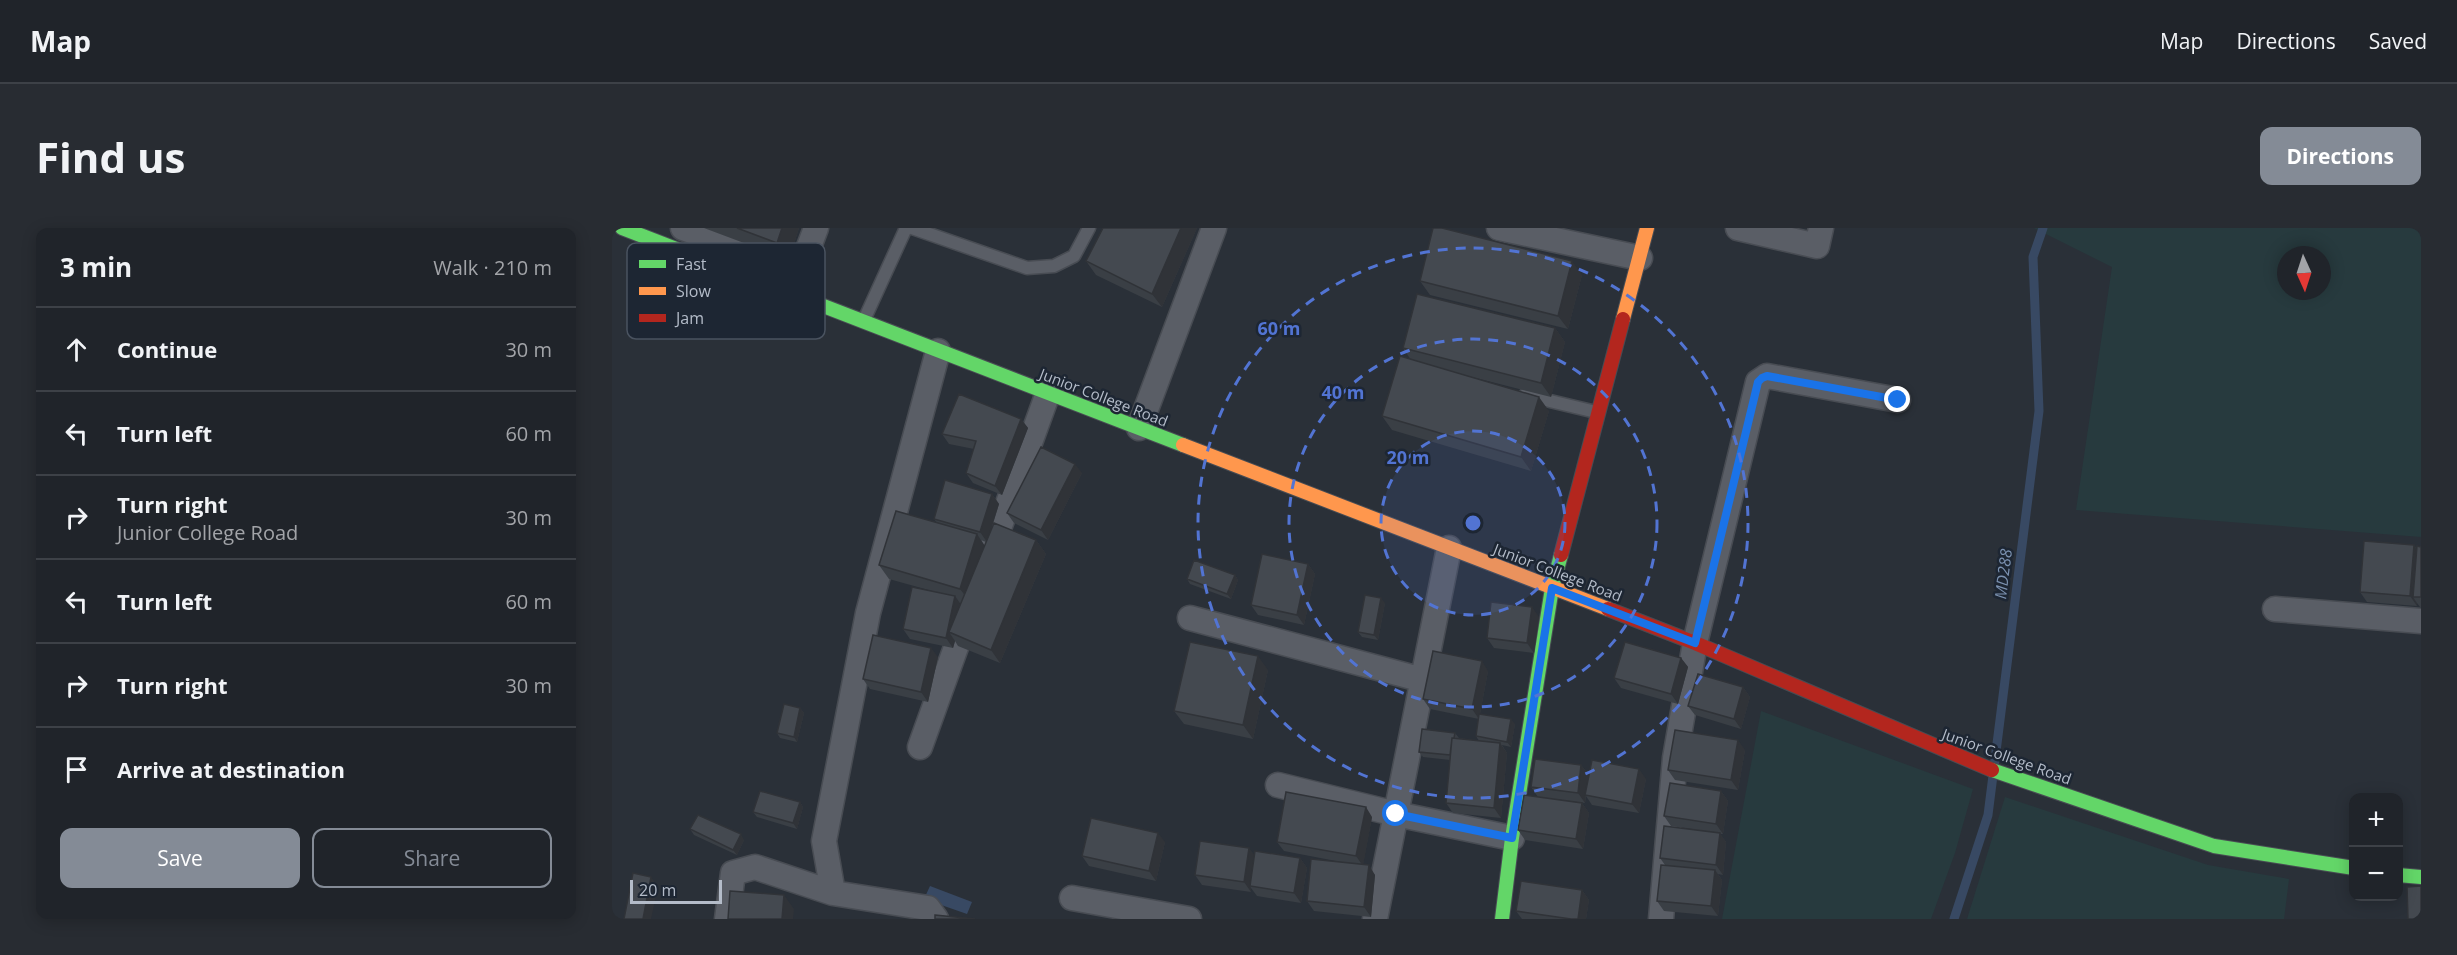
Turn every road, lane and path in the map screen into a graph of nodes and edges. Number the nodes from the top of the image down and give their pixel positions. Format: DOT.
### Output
graph roads {
  1 [pos="622,228"];
  2 [pos="683,228"];
  3 [pos="816,228"];
  4 [pos="906,228"];
  5 [pos="912,228"];
  6 [pos="1089,228"];
  7 [pos="1214,228"];
  8 [pos="1499,228"];
  9 [pos="1647,228"];
  10 [pos="1738,228"];
  11 [pos="1821,228"];
  12 [pos="723,241"];
  13 [pos="661,243"];
  14 [pos="728,243"];
  15 [pos="811,243"];
  16 [pos="1640,258"];
  17 [pos="825,308"];
  18 [pos="863,323"];
  19 [pos="938,351"];
  20 [pos="1048,393"];
  21 [pos="1515,393"];
  22 [pos="1898,400"];
  23 [pos="1600,413"];
  24 [pos="1139,428"];
  25 [pos="1449,548"];
  26 [pos="1552,588"];
  27 [pos="2275,609"];
  28 [pos="1190,618"];
  29 [pos="2421,621"];
  30 [pos="1695,643"];
  31 [pos="1423,680"];
  32 [pos="920,747"];
  33 [pos="1278,784"];
  34 [pos="1396,814"];
  35 [pos="1512,838"];
  36 [pos="2349,867"];
  37 [pos="2403,875"];
  38 [pos="2421,877"];
  39 [pos="833,893"];
  40 [pos="1072,898"];
  41 [pos="727,919"];
  42 [pos="936,919"];
  43 [pos="1189,919"];
  44 [pos="1375,919"];
  45 [pos="1502,919"];
  46 [pos="1660,919"];
  1 -- 13 [label="street, Junior College Road"];
  2 -- 12 [label="street"];
  3 -- 15 [label="street"];
  4 -- 18 [label="lane"];
  5 -- 6 [label="lane"];
  7 -- 24 [label="street"];
  8 -- 16 [label="street"];
  9 -- 16 [label="street"];
  10 -- 11 [label="street"];
  12 -- 14 [label="street"];
  16 -- 23 [label="street"];
  17 -- 18 [label="street, Junior College Road"];
  18 -- 19 [label="street, Junior College Road"];
  19 -- 20 [label="street, Junior College Road"];
  19 -- 39 [label="street"];
  20 -- 24 [label="street, Junior College Road"];
  20 -- 32 [label="street"];
  21 -- 23 [label="lane"];
  22 -- 30 [label="street"];
  23 -- 26 [label="street"];
  24 -- 25 [label="street, Junior College Road"];
  25 -- 26 [label="street, Junior College Road"];
  25 -- 31 [label="street"];
  26 -- 30 [label="street, Junior College Road"];
  26 -- 35 [label="street"];
  27 -- 29 [label="street"];
  28 -- 31 [label="street"];
  30 -- 36 [label="street, Junior College Road"];
  30 -- 46 [label="street"];
  31 -- 34 [label="street"];
  33 -- 34 [label="street"];
  34 -- 35 [label="street"];
  34 -- 44 [label="street"];
  35 -- 45 [label="street"];
  37 -- 38 [label="street"];
  39 -- 41 [label="street"];
  39 -- 42 [label="street"];
  40 -- 43 [label="street"];
}
